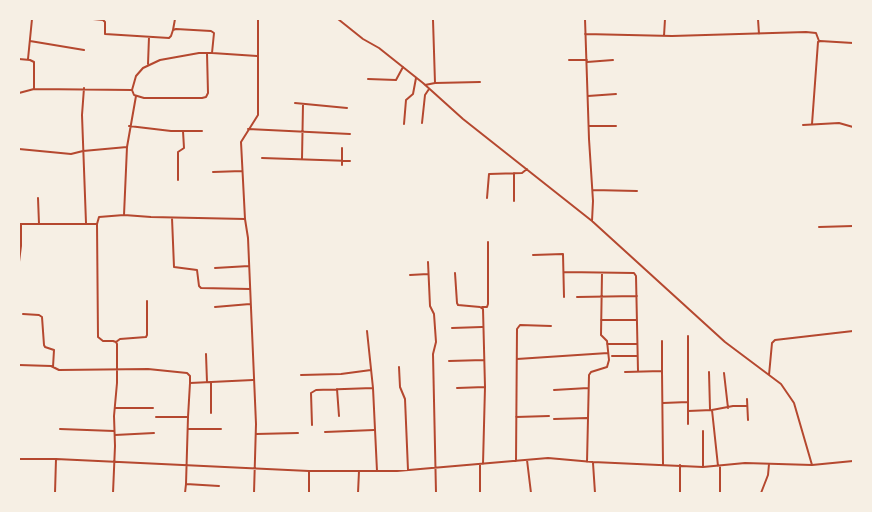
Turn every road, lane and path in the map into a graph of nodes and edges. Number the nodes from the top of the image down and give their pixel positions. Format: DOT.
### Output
graph roads {
  1 [pos="32,19"];
  2 [pos="93,19"];
  3 [pos="174,19"];
  4 [pos="258,19"];
  5 [pos="338,19"];
  6 [pos="585,19"];
  7 [pos="665,19"];
  8 [pos="758,19"];
  9 [pos="433,20"];
  10 [pos="173,30"];
  11 [pos="586,34"];
  12 [pos="758,34"];
  13 [pos="664,36"];
  14 [pos="150,37"];
  15 [pos="30,41"];
  16 [pos="819,41"];
  17 [pos="853,43"];
  18 [pos="84,50"];
  19 [pos="208,53"];
  20 [pos="212,53"];
  21 [pos="257,56"];
  22 [pos="19,59"];
  23 [pos="28,60"];
  24 [pos="569,60"];
  25 [pos="613,60"];
  26 [pos="587,61"];
  27 [pos="148,65"];
  28 [pos="402,67"];
  29 [pos="416,78"];
  30 [pos="368,79"];
  31 [pos="480,82"];
  32 [pos="435,83"];
  33 [pos="425,85"];
  34 [pos="84,88"];
  35 [pos="34,89"];
  36 [pos="429,89"];
  37 [pos="132,90"];
  38 [pos="19,93"];
  39 [pos="616,94"];
  40 [pos="136,96"];
  41 [pos="588,96"];
  42 [pos="295,103"];
  43 [pos="304,104"];
  44 [pos="347,108"];
  45 [pos="422,123"];
  46 [pos="404,124"];
  47 [pos="812,124"];
  48 [pos="803,125"];
  49 [pos="129,126"];
  50 [pos="589,126"];
  51 [pos="616,126"];
  52 [pos="853,127"];
  53 [pos="248,129"];
  54 [pos="183,131"];
  55 [pos="202,131"];
  56 [pos="302,131"];
  57 [pos="350,134"];
  58 [pos="127,147"];
  59 [pos="342,148"];
  60 [pos="19,149"];
  61 [pos="83,151"];
  62 [pos="262,158"];
  63 [pos="302,160"];
  64 [pos="342,160"];
  65 [pos="350,161"];
  66 [pos="342,165"];
  67 [pos="527,169"];
  68 [pos="242,170"];
  69 [pos="213,172"];
  70 [pos="514,173"];
  71 [pos="178,180"];
  72 [pos="593,190"];
  73 [pos="637,191"];
  74 [pos="38,198"];
  75 [pos="487,198"];
  76 [pos="514,201"];
  77 [pos="124,215"];
  78 [pos="172,218"];
  79 [pos="245,219"];
  80 [pos="592,221"];
  81 [pos="20,224"];
  82 [pos="39,224"];
  83 [pos="86,224"];
  84 [pos="97,224"];
  85 [pos="853,226"];
  86 [pos="819,227"];
  87 [pos="488,242"];
  88 [pos="532,255"];
  89 [pos="19,262"];
  90 [pos="428,262"];
  91 [pos="249,266"];
  92 [pos="215,268"];
  93 [pos="564,272"];
  94 [pos="455,273"];
  95 [pos="602,273"];
  96 [pos="429,274"];
  97 [pos="410,275"];
  98 [pos="250,289"];
  99 [pos="602,296"];
  100 [pos="637,296"];
  101 [pos="564,297"];
  102 [pos="577,297"];
  103 [pos="147,301"];
  104 [pos="250,304"];
  105 [pos="215,307"];
  106 [pos="482,307"];
  107 [pos="23,314"];
  108 [pos="601,320"];
  109 [pos="637,320"];
  110 [pos="551,326"];
  111 [pos="483,327"];
  112 [pos="452,328"];
  113 [pos="367,331"];
  114 [pos="853,331"];
  115 [pos="688,336"];
  116 [pos="662,341"];
  117 [pos="116,342"];
  118 [pos="607,344"];
  119 [pos="637,344"];
  120 [pos="608,353"];
  121 [pos="206,354"];
  122 [pos="612,356"];
  123 [pos="638,356"];
  124 [pos="517,359"];
  125 [pos="484,360"];
  126 [pos="449,361"];
  127 [pos="19,365"];
  128 [pos="53,367"];
  129 [pos="399,367"];
  130 [pos="117,369"];
  131 [pos="371,370"];
  132 [pos="638,371"];
  133 [pos="662,371"];
  134 [pos="625,372"];
  135 [pos="708,372"];
  136 [pos="724,373"];
  137 [pos="301,375"];
  138 [pos="768,375"];
  139 [pos="253,380"];
  140 [pos="207,382"];
  141 [pos="211,382"];
  142 [pos="190,383"];
  143 [pos="485,387"];
  144 [pos="337,388"];
  145 [pos="373,388"];
  146 [pos="457,388"];
  147 [pos="588,388"];
  148 [pos="554,390"];
  149 [pos="747,399"];
  150 [pos="688,402"];
  151 [pos="663,403"];
  152 [pos="748,406"];
  153 [pos="114,408"];
  154 [pos="153,408"];
  155 [pos="728,408"];
  156 [pos="711,409"];
  157 [pos="688,411"];
  158 [pos="211,413"];
  159 [pos="339,416"];
  160 [pos="550,416"];
  161 [pos="156,417"];
  162 [pos="188,417"];
  163 [pos="516,417"];
  164 [pos="587,418"];
  165 [pos="554,419"];
  166 [pos="748,420"];
  167 [pos="688,424"];
  168 [pos="312,425"];
  169 [pos="60,428"];
  170 [pos="189,429"];
  171 [pos="221,429"];
  172 [pos="374,430"];
  173 [pos="703,431"];
  174 [pos="325,432"];
  175 [pos="114,433"];
  176 [pos="154,434"];
  177 [pos="256,434"];
  178 [pos="298,434"];
  179 [pos="19,459"];
  180 [pos="56,460"];
  181 [pos="527,460"];
  182 [pos="516,461"];
  183 [pos="853,461"];
  184 [pos="113,462"];
  185 [pos="587,462"];
  186 [pos="593,462"];
  187 [pos="769,463"];
  188 [pos="482,464"];
  189 [pos="663,464"];
  190 [pos="187,465"];
  191 [pos="810,465"];
  192 [pos="680,466"];
  193 [pos="719,466"];
  194 [pos="704,467"];
  195 [pos="256,468"];
  196 [pos="436,468"];
  197 [pos="408,470"];
  198 [pos="309,471"];
  199 [pos="359,471"];
  200 [pos="377,471"];
  201 [pos="186,484"];
  202 [pos="219,486"];
  203 [pos="55,493"];
  204 [pos="113,493"];
  205 [pos="185,493"];
  206 [pos="254,493"];
  207 [pos="309,493"];
  208 [pos="358,493"];
  209 [pos="436,493"];
  210 [pos="480,493"];
  211 [pos="531,493"];
  212 [pos="595,493"];
  213 [pos="680,493"];
  214 [pos="720,493"];
  215 [pos="762,493"];
  1 -- 15 [label="street"];
  2 -- 14 [label="street"];
  3 -- 10 [label="street"];
  4 -- 21 [label="street"];
  5 -- 28 [label="street"];
  6 -- 11 [label="street"];
  7 -- 13 [label="street"];
  8 -- 12 [label="street"];
  9 -- 32 [label="street"];
  10 -- 14 [label="street"];
  10 -- 20 [label="street"];
  11 -- 13 [label="street"];
  11 -- 26 [label="street"];
  12 -- 13 [label="street"];
  12 -- 16 [label="street"];
  14 -- 27 [label="street"];
  15 -- 18 [label="street"];
  15 -- 23 [label="street"];
  16 -- 17 [label="street"];
  16 -- 47 [label="street"];
  19 -- 20 [label="street"];
  19 -- 27 [label="street"];
  19 -- 40 [label="street"];
  20 -- 21 [label="street"];
  21 -- 53 [label="street"];
  22 -- 23 [label="street"];
  23 -- 35 [label="street"];
  24 -- 26 [label="street"];
  25 -- 26 [label="street"];
  26 -- 41 [label="street"];
  27 -- 37 [label="street"];
  28 -- 29 [label="street"];
  28 -- 30 [label="street"];
  29 -- 33 [label="street"];
  29 -- 46 [label="street"];
  31 -- 32 [label="street"];
  32 -- 33 [label="street"];
  33 -- 36 [label="street"];
  34 -- 35 [label="street"];
  34 -- 37 [label="street"];
  34 -- 61 [label="street"];
  35 -- 38 [label="street"];
  36 -- 45 [label="street"];
  36 -- 67 [label="street"];
  37 -- 40 [label="street"];
  39 -- 41 [label="street"];
  40 -- 49 [label="street"];
  41 -- 50 [label="street"];
  42 -- 43 [label="street"];
  43 -- 44 [label="street"];
  43 -- 56 [label="street"];
  47 -- 48 [label="street"];
  47 -- 52 [label="street"];
  49 -- 54 [label="street"];
  49 -- 58 [label="street"];
  50 -- 51 [label="street"];
  50 -- 72 [label="street"];
  53 -- 56 [label="street"];
  53 -- 68 [label="street"];
  54 -- 55 [label="street"];
  54 -- 71 [label="street"];
  56 -- 57 [label="street"];
  56 -- 63 [label="street"];
  58 -- 61 [label="street"];
  58 -- 77 [label="street"];
  59 -- 64 [label="street"];
  60 -- 61 [label="street"];
  61 -- 83 [label="street"];
  62 -- 63 [label="street"];
  63 -- 64 [label="street"];
  64 -- 65 [label="street"];
  64 -- 66 [label="street"];
  67 -- 70 [label="street"];
  67 -- 80 [label="street"];
  68 -- 69 [label="street"];
  68 -- 79 [label="street"];
  70 -- 75 [label="street"];
  70 -- 76 [label="street"];
  72 -- 73 [label="street"];
  72 -- 80 [label="street"];
  74 -- 82 [label="street"];
  77 -- 78 [label="street"];
  77 -- 84 [label="street"];
  78 -- 79 [label="street"];
  78 -- 98 [label="street"];
  79 -- 91 [label="street"];
  80 -- 138 [label="street"];
  81 -- 82 [label="street"];
  81 -- 89 [label="street"];
  82 -- 83 [label="street"];
  83 -- 84 [label="street"];
  84 -- 117 [label="street"];
  85 -- 86 [label="street"];
  87 -- 106 [label="street"];
  88 -- 93 [label="street"];
  90 -- 96 [label="street"];
  91 -- 92 [label="street"];
  91 -- 98 [label="street"];
  93 -- 95 [label="street"];
  93 -- 101 [label="street"];
  94 -- 106 [label="street"];
  95 -- 99 [label="street"];
  95 -- 100 [label="street"];
  96 -- 97 [label="street"];
  96 -- 196 [label="street"];
  98 -- 104 [label="street"];
  99 -- 100 [label="street"];
  99 -- 102 [label="street"];
  99 -- 108 [label="street"];
  100 -- 109 [label="street"];
  103 -- 117 [label="street"];
  104 -- 105 [label="street"];
  104 -- 139 [label="street"];
  106 -- 111 [label="street"];
  107 -- 128 [label="street"];
  108 -- 109 [label="street"];
  108 -- 118 [label="street"];
  109 -- 119 [label="street"];
  110 -- 124 [label="street"];
  111 -- 112 [label="street"];
  111 -- 125 [label="street"];
  113 -- 131 [label="street"];
  114 -- 138 [label="street"];
  115 -- 150 [label="street"];
  116 -- 133 [label="street"];
  117 -- 130 [label="street"];
  118 -- 119 [label="street"];
  118 -- 120 [label="street"];
  119 -- 123 [label="street"];
  120 -- 124 [label="street"];
  120 -- 147 [label="street"];
  121 -- 140 [label="street"];
  122 -- 123 [label="street"];
  123 -- 132 [label="street"];
  124 -- 163 [label="street"];
  125 -- 126 [label="street"];
  125 -- 143 [label="street"];
  127 -- 128 [label="street"];
  128 -- 130 [label="street"];
  129 -- 197 [label="street"];
  130 -- 142 [label="street"];
  130 -- 153 [label="street"];
  131 -- 137 [label="street"];
  131 -- 145 [label="street"];
  132 -- 133 [label="street"];
  132 -- 134 [label="street"];
  133 -- 151 [label="street"];
  135 -- 156 [label="street"];
  136 -- 155 [label="street"];
  138 -- 191 [label="street"];
  139 -- 141 [label="street"];
  139 -- 177 [label="street"];
  140 -- 141 [label="street"];
  140 -- 142 [label="street"];
  141 -- 158 [label="street"];
  142 -- 162 [label="street"];
  143 -- 146 [label="street"];
  143 -- 188 [label="street"];
  144 -- 145 [label="street"];
  144 -- 159 [label="street"];
  144 -- 168 [label="street"];
  145 -- 172 [label="street"];
  147 -- 148 [label="street"];
  147 -- 164 [label="street"];
  149 -- 152 [label="street"];
  150 -- 151 [label="street"];
  150 -- 157 [label="street"];
  151 -- 189 [label="street"];
  152 -- 155 [label="street"];
  152 -- 166 [label="street"];
  153 -- 154 [label="street"];
  153 -- 175 [label="street"];
  155 -- 156 [label="street"];
  156 -- 157 [label="street"];
  156 -- 193 [label="street"];
  157 -- 167 [label="street"];
  160 -- 163 [label="street"];
  161 -- 162 [label="street"];
  162 -- 170 [label="street"];
  163 -- 182 [label="street"];
  164 -- 165 [label="street"];
  164 -- 185 [label="street"];
  169 -- 175 [label="street"];
  170 -- 171 [label="street"];
  170 -- 190 [label="street"];
  172 -- 174 [label="street"];
  172 -- 200 [label="street"];
  173 -- 194 [label="street"];
  175 -- 176 [label="street"];
  175 -- 184 [label="street"];
  177 -- 178 [label="street"];
  177 -- 195 [label="street"];
  179 -- 180 [label="street"];
  180 -- 184 [label="street"];
  180 -- 203 [label="street"];
  181 -- 182 [label="street"];
  181 -- 185 [label="street"];
  181 -- 211 [label="street"];
  182 -- 188 [label="street"];
  183 -- 191 [label="street"];
  184 -- 190 [label="street"];
  184 -- 204 [label="street"];
  185 -- 186 [label="street"];
  186 -- 189 [label="street"];
  186 -- 212 [label="street"];
  187 -- 191 [label="street"];
  187 -- 193 [label="street"];
  187 -- 215 [label="street"];
  188 -- 196 [label="street"];
  188 -- 210 [label="street"];
  189 -- 192 [label="street"];
  190 -- 195 [label="street"];
  190 -- 201 [label="street"];
  192 -- 194 [label="street"];
  192 -- 213 [label="street"];
  193 -- 194 [label="street"];
  193 -- 214 [label="street"];
  195 -- 198 [label="street"];
  195 -- 206 [label="street"];
  196 -- 197 [label="street"];
  196 -- 209 [label="street"];
  197 -- 200 [label="street"];
  198 -- 199 [label="street"];
  198 -- 207 [label="street"];
  199 -- 200 [label="street"];
  199 -- 208 [label="street"];
  201 -- 202 [label="street"];
  201 -- 205 [label="street"];
}
